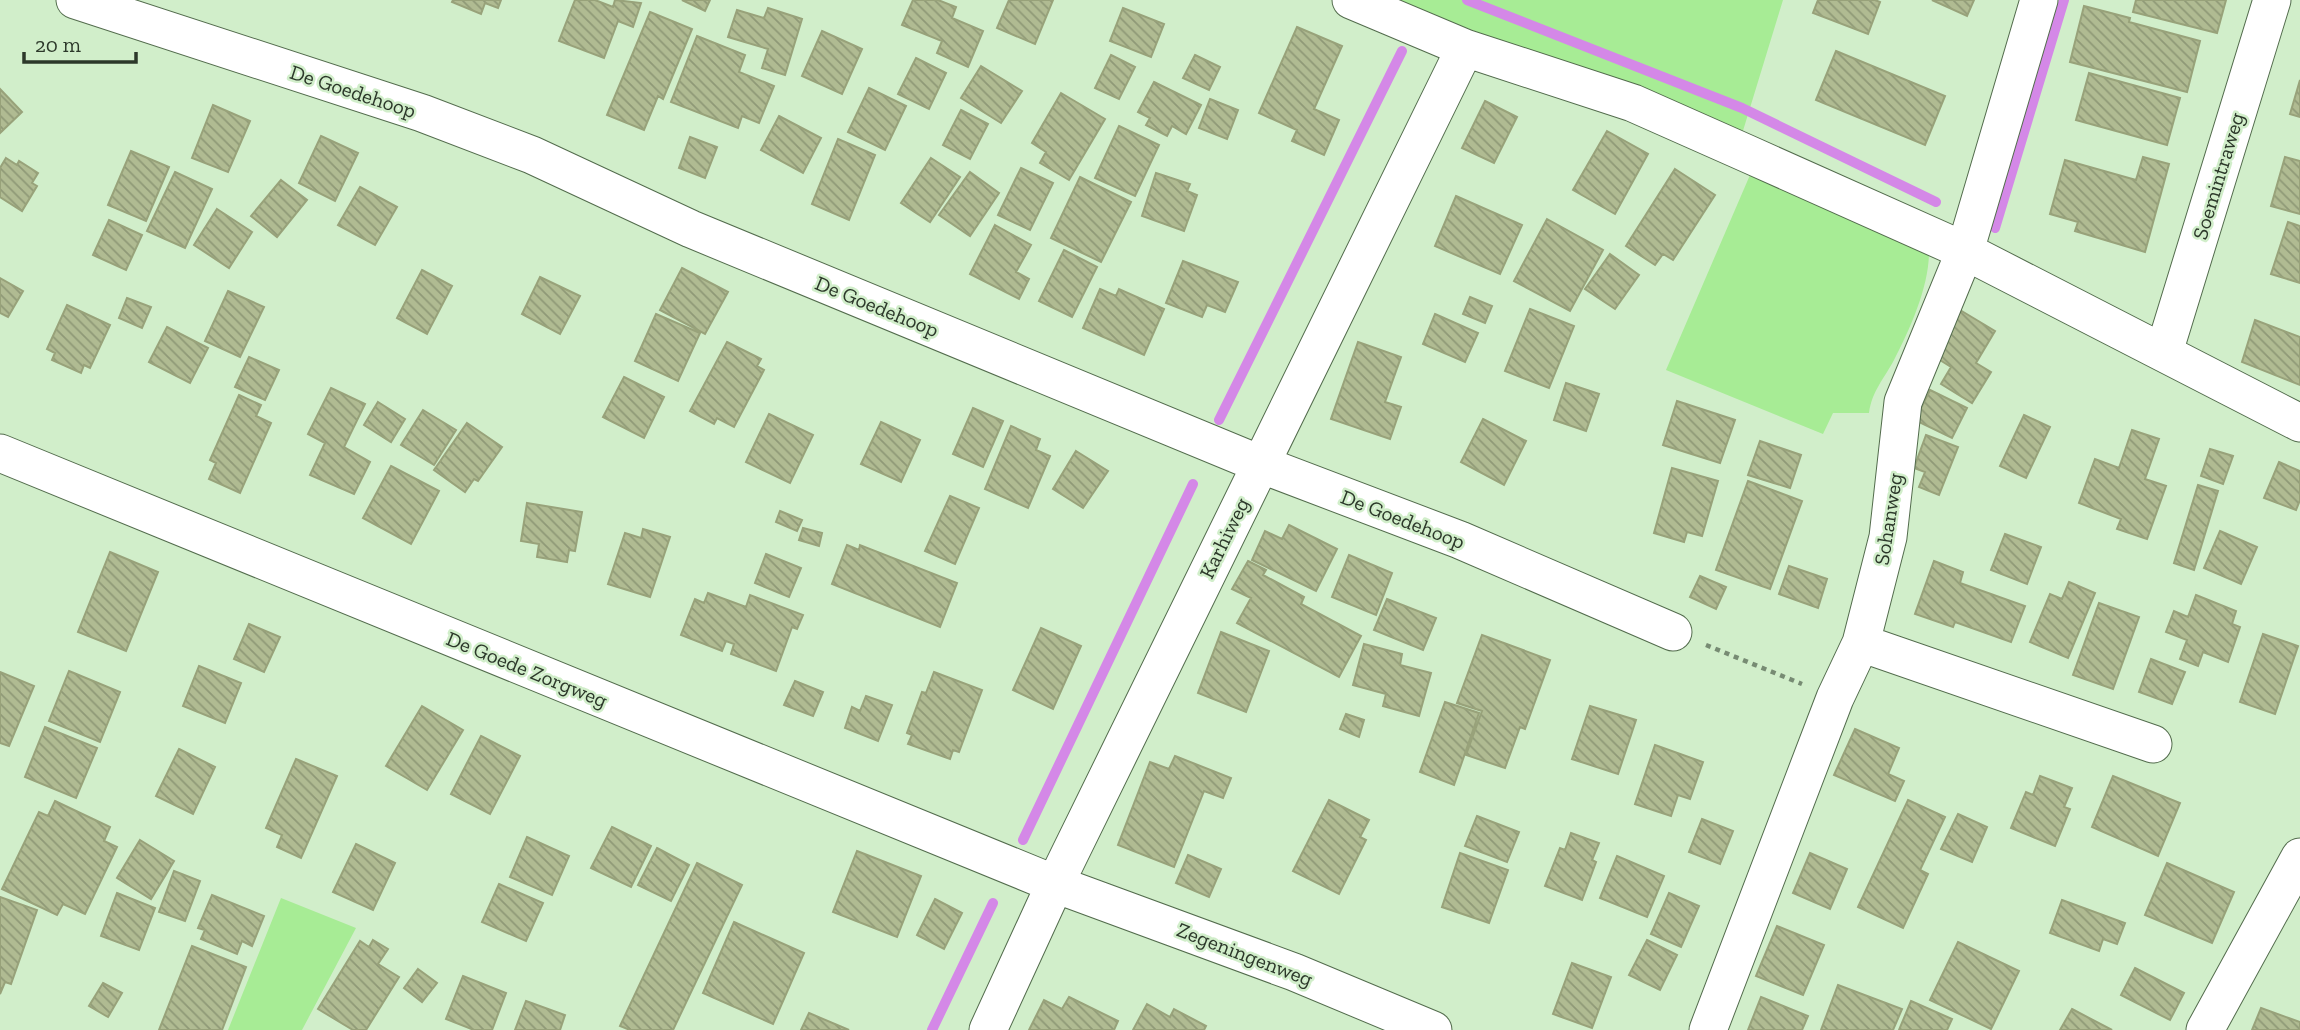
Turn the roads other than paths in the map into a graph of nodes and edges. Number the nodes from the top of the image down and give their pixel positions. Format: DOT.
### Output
graph roads {
  1 [pos="75,0"];
  2 [pos="1351,0"];
  3 [pos="2039,0"];
  4 [pos="2272,0"];
  5 [pos="1465,48"];
  6 [pos="1965,251"];
  7 [pos="2164,352"];
  8 [pos="2300,423"];
  9 [pos="0,453"];
  10 [pos="1260,464"];
  11 [pos="1673,632"];
  12 [pos="1861,643"];
  13 [pos="2153,744"];
  14 [pos="2300,857"];
  15 [pos="1055,884"];
  16 [pos="988,1030"];
  17 [pos="1433,1030"];
  18 [pos="1709,1030"];
  19 [pos="2205,1030"];
  1 -- 10 [label="street, De Goedehoop"];
  2 -- 5 [label="street"];
  3 -- 6 [label="street, Sohanweg"];
  4 -- 7 [label="street, Soemintraweg"];
  5 -- 6 [label="street"];
  5 -- 10 [label="street, Karhiweg"];
  6 -- 7 [label="street"];
  6 -- 12 [label="street, Sohanweg"];
  7 -- 8 [label="street"];
  9 -- 15 [label="street, De Goede Zorgweg"];
  10 -- 11 [label="street, De Goedehoop"];
  10 -- 15 [label="street, Karhiweg"];
  12 -- 13 [label="street"];
  12 -- 18 [label="street, Sohanweg"];
  14 -- 19 [label="street"];
  15 -- 16 [label="street, Karhiweg"];
  15 -- 17 [label="street, Zegeningenweg"];
}
